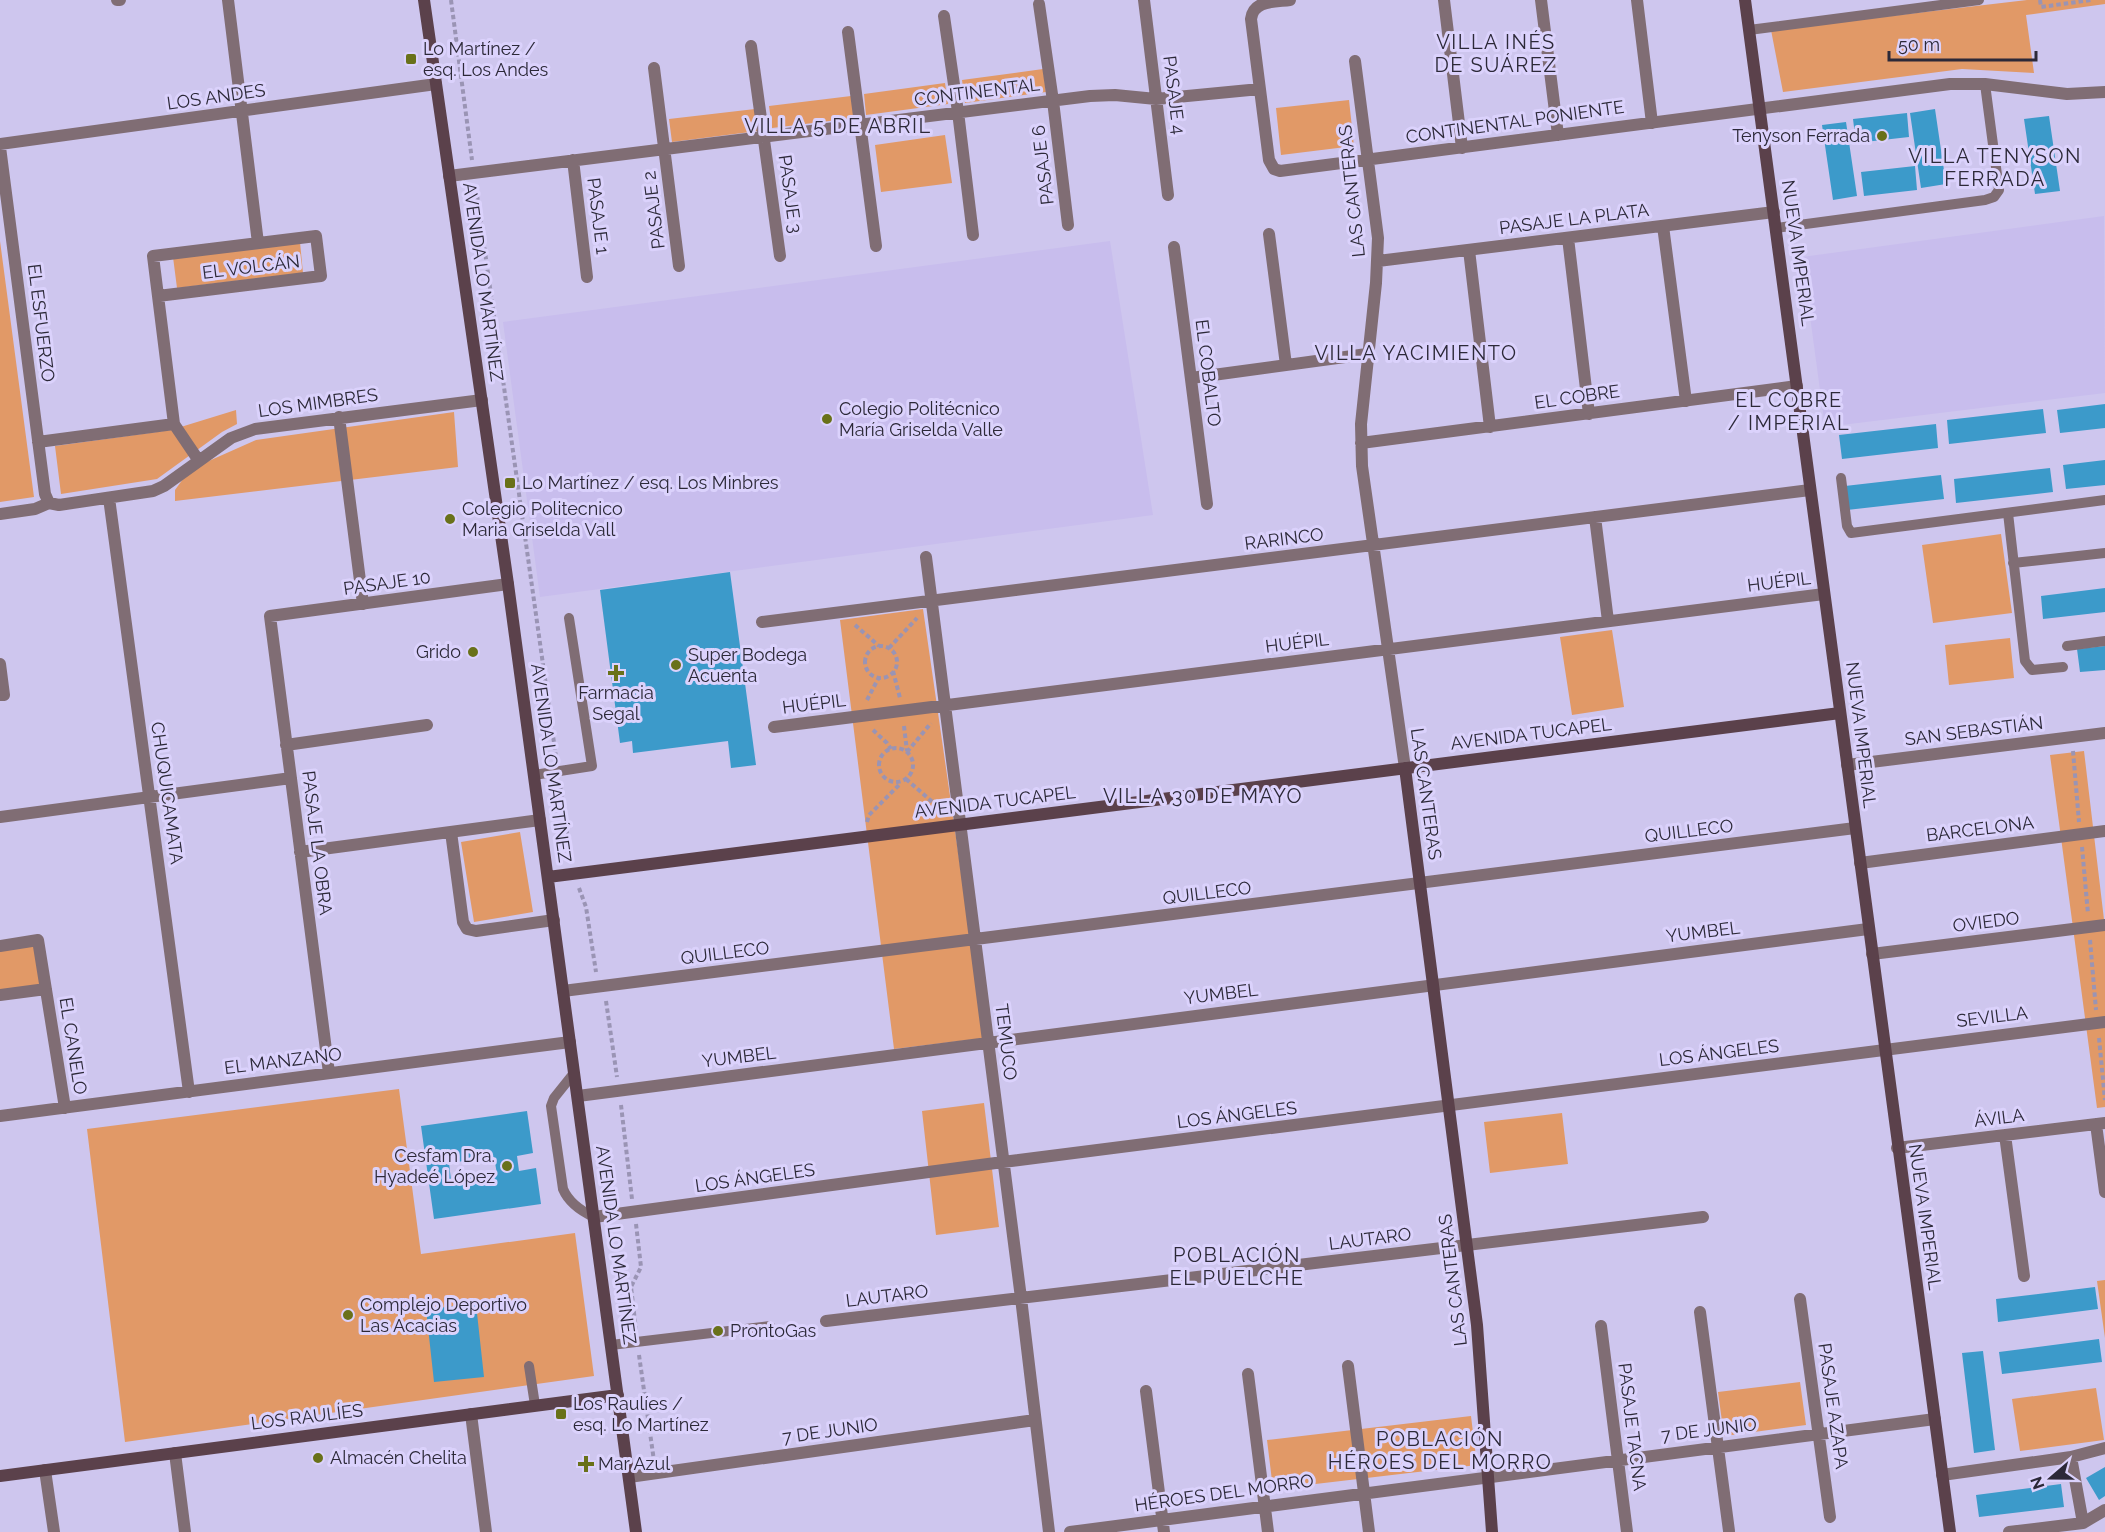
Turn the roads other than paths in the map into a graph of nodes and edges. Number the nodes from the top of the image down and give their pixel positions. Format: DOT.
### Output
graph roads {
  1 [pos="228,0"];
  2 [pos="424,0"];
  3 [pos="1144,0"];
  4 [pos="1290,0"];
  5 [pos="1444,0"];
  6 [pos="1541,0"];
  7 [pos="1637,0"];
  8 [pos="1745,0"];
  9 [pos="1979,0"];
  10 [pos="1039,4"];
  11 [pos="944,16"];
  12 [pos="1749,30"];
  13 [pos="848,32"];
  14 [pos="751,46"];
  15 [pos="1355,60"];
  16 [pos="654,68"];
  17 [pos="436,84"];
  18 [pos="1985,84"];
  19 [pos="1260,89"];
  20 [pos="2105,92"];
  21 [pos="1156,99"];
  22 [pos="1053,101"];
  23 [pos="1760,108"];
  24 [pos="242,111"];
  25 [pos="958,112"];
  26 [pos="1652,123"];
  27 [pos="861,125"];
  28 [pos="1558,135"];
  29 [pos="764,137"];
  30 [pos="0,145"];
  31 [pos="1462,148"];
  32 [pos="665,149"];
  33 [pos="573,160"];
  34 [pos="1368,160"];
  35 [pos="449,176"];
  36 [pos="1168,195"];
  37 [pos="1774,212"];
  38 [pos="1068,225"];
  39 [pos="1663,226"];
  40 [pos="1776,228"];
  41 [pos="1269,234"];
  42 [pos="973,235"];
  43 [pos="1568,238"];
  44 [pos="258,243"];
  45 [pos="876,246"];
  46 [pos="1174,247"];
  47 [pos="1469,250"];
  48 [pos="780,256"];
  49 [pos="1378,261"];
  50 [pos="679,266"];
  51 [pos="587,277"];
  52 [pos="158,296"];
  53 [pos="1367,354"];
  54 [pos="1286,365"];
  55 [pos="1191,378"];
  56 [pos="1797,387"];
  57 [pos="482,400"];
  58 [pos="1686,401"];
  59 [pos="1589,414"];
  60 [pos="339,417"];
  61 [pos="174,424"];
  62 [pos="1490,427"];
  63 [pos="38,442"];
  64 [pos="1361,443"];
  65 [pos="199,461"];
  66 [pos="1841,478"];
  67 [pos="1810,490"];
  68 [pos="109,498"];
  69 [pos="2105,500"];
  70 [pos="49,503"];
  71 [pos="1207,504"];
  72 [pos="2008,513"];
  73 [pos="0,514"];
  74 [pos="1595,517"];
  75 [pos="1373,545"];
  76 [pos="2105,553"];
  77 [pos="926,557"];
  78 [pos="2013,563"];
  79 [pos="508,584"];
  80 [pos="1824,594"];
  81 [pos="932,601"];
  82 [pos="363,604"];
  83 [pos="270,616"];
  84 [pos="569,618"];
  85 [pos="1608,621"];
  86 [pos="762,622"];
  87 [pos="2105,641"];
  88 [pos="2067,646"];
  89 [pos="1387,650"];
  90 [pos="0,664"];
  91 [pos="2063,667"];
  92 [pos="0,695"];
  93 [pos="945,706"];
  94 [pos="1840,713"];
  95 [pos="427,726"];
  96 [pos="774,728"];
  97 [pos="2105,733"];
  98 [pos="286,745"];
  99 [pos="1847,765"];
  100 [pos="1405,768"];
  101 [pos="534,775"];
  102 [pos="291,778"];
  103 [pos="149,797"];
  104 [pos="0,817"];
  105 [pos="540,820"];
  106 [pos="960,824"];
  107 [pos="1855,828"];
  108 [pos="2105,831"];
  109 [pos="451,832"];
  110 [pos="300,852"];
  111 [pos="1860,863"];
  112 [pos="548,877"];
  113 [pos="1420,884"];
  114 [pos="554,920"];
  115 [pos="2105,926"];
  116 [pos="1868,929"];
  117 [pos="975,940"];
  118 [pos="0,946"];
  119 [pos="1872,954"];
  120 [pos="1433,985"];
  121 [pos="46,989"];
  122 [pos="563,991"];
  123 [pos="0,995"];
  124 [pos="2105,1022"];
  125 [pos="570,1042"];
  126 [pos="988,1043"];
  127 [pos="1884,1050"];
  128 [pos="329,1073"];
  129 [pos="574,1073"];
  130 [pos="189,1092"];
  131 [pos="578,1096"];
  132 [pos="1449,1106"];
  133 [pos="65,1108"];
  134 [pos="0,1116"];
  135 [pos="2100,1124"];
  136 [pos="2005,1135"];
  137 [pos="1897,1148"];
  138 [pos="1003,1162"];
  139 [pos="2105,1192"];
  140 [pos="594,1217"];
  141 [pos="1703,1217"];
  142 [pos="1467,1246"];
  143 [pos="2024,1276"];
  144 [pos="1021,1298"];
  145 [pos="1800,1299"];
  146 [pos="1700,1312"];
  147 [pos="826,1321"];
  148 [pos="770,1326"];
  149 [pos="1601,1326"];
  150 [pos="611,1345"];
  151 [pos="529,1366"];
  152 [pos="1348,1366"];
  153 [pos="1248,1374"];
  154 [pos="1146,1391"];
  155 [pos="618,1395"];
  156 [pos="535,1405"];
  157 [pos="471,1414"];
  158 [pos="1935,1419"];
  159 [pos="1035,1420"];
  160 [pos="1819,1434"];
  161 [pos="1718,1447"];
  162 [pos="2105,1448"];
  163 [pos="175,1453"];
  164 [pos="2071,1456"];
  165 [pos="1618,1460"];
  166 [pos="45,1470"];
  167 [pos="1942,1475"];
  168 [pos="0,1476"];
  169 [pos="629,1477"];
  170 [pos="1488,1477"];
  171 [pos="1364,1493"];
  172 [pos="1265,1506"];
  173 [pos="2105,1510"];
  174 [pos="1830,1517"];
  175 [pos="2083,1522"];
  176 [pos="1163,1526"];
  177 [pos="1729,1531"];
  178 [pos="54,1532"];
  179 [pos="185,1532"];
  180 [pos="486,1532"];
  181 [pos="636,1532"];
  182 [pos="1049,1532"];
  183 [pos="1071,1532"];
  184 [pos="1268,1532"];
  185 [pos="1369,1532"];
  186 [pos="1492,1532"];
  187 [pos="1627,1532"];
  188 [pos="1950,1532"];
  189 [pos="2009,1532"];
  1 -- 24 [label="street, EL VOLCÁN"];
  2 -- 17 [label="street, AVENIDA LO MARTÍNEZ"];
  3 -- 21 [label="street, PASAJE 4"];
  4 -- 19 [label="street"];
  5 -- 31 [label="street"];
  6 -- 28 [label="street"];
  7 -- 26 [label="street"];
  8 -- 12 [label="street, NUEVA IMPERIAL"];
  9 -- 12 [label="lane"];
  10 -- 22 [label="street, PASAJE 6"];
  11 -- 25 [label="street"];
  12 -- 23 [label="street, NUEVA IMPERIAL"];
  13 -- 27 [label="street"];
  14 -- 29 [label="street"];
  15 -- 34 [label="street, LAS CANTERAS"];
  16 -- 32 [label="street, PASAJE 2"];
  17 -- 24 [label="street, LOS ANDES"];
  17 -- 35 [label="street, AVENIDA LO MARTÍNEZ"];
  18 -- 20 [label="street, CONTINENTAL PONIENTE"];
  18 -- 23 [label="street, CONTINENTAL PONIENTE"];
  18 -- 40 [label="lane"];
  19 -- 21 [label="street, CONTINENTAL"];
  19 -- 34 [label="street, CONTINENTAL PONIENTE"];
  21 -- 22 [label="street, CONTINENTAL"];
  21 -- 36 [label="street, PASAJE 4"];
  22 -- 25 [label="street, CONTINENTAL"];
  22 -- 38 [label="street, PASAJE 6"];
  23 -- 26 [label="street, CONTINENTAL PONIENTE"];
  23 -- 37 [label="street, NUEVA IMPERIAL"];
  24 -- 30 [label="street, LOS ANDES"];
  24 -- 44 [label="street, EL VOLCÁN"];
  25 -- 27 [label="street, CONTINENTAL"];
  25 -- 42 [label="street"];
  26 -- 28 [label="street, CONTINENTAL PONIENTE"];
  27 -- 29 [label="street, CONTINENTAL"];
  27 -- 45 [label="street"];
  28 -- 31 [label="street, CONTINENTAL PONIENTE"];
  29 -- 32 [label="street, CONTINENTAL"];
  29 -- 48 [label="street, PASAJE 3"];
  30 -- 63 [label="street, EL ESFUERZO"];
  31 -- 34 [label="street, CONTINENTAL PONIENTE"];
  32 -- 33 [label="street, CONTINENTAL"];
  32 -- 50 [label="street, PASAJE 2"];
  33 -- 35 [label="street, CONTINENTAL"];
  33 -- 51 [label="street, PASAJE 1"];
  34 -- 49 [label="street, LAS CANTERAS"];
  35 -- 57 [label="street, AVENIDA LO MARTÍNEZ"];
  37 -- 39 [label="street, PASAJE LA PLATA"];
  37 -- 40 [label="street, NUEVA IMPERIAL"];
  39 -- 43 [label="street, PASAJE LA PLATA"];
  39 -- 58 [label="street"];
  40 -- 56 [label="street, NUEVA IMPERIAL"];
  41 -- 54 [label="street"];
  43 -- 47 [label="street, PASAJE LA PLATA"];
  43 -- 59 [label="street"];
  44 -- 52 [label="street, EL VOLCÁN"];
  44 -- 52 [label="street, EL VOLCÁN"];
  46 -- 55 [label="street, EL COBALTO"];
  47 -- 49 [label="street, PASAJE LA PLATA"];
  47 -- 62 [label="street"];
  49 -- 53 [label="street, LAS CANTERAS"];
  52 -- 61 [label="street, EL VOLCÁN"];
  53 -- 54 [label="street"];
  53 -- 64 [label="street, LAS CANTERAS"];
  54 -- 55 [label="street"];
  55 -- 71 [label="street, EL COBALTO"];
  56 -- 58 [label="street, EL COBRE"];
  56 -- 67 [label="street, NUEVA IMPERIAL"];
  57 -- 60 [label="street, LOS MIMBRES"];
  57 -- 79 [label="street, AVENIDA LO MARTÍNEZ"];
  58 -- 59 [label="street, EL COBRE"];
  59 -- 62 [label="street, EL COBRE"];
  60 -- 65 [label="street, LOS MIMBRES"];
  60 -- 82 [label="street"];
  61 -- 63 [label="street"];
  61 -- 65 [label="street, EL VOLCÁN"];
  62 -- 64 [label="street, EL COBRE"];
  63 -- 70 [label="street, EL ESFUERZO"];
  64 -- 75 [label="street, LAS CANTERAS"];
  65 -- 68 [label="street, LOS MIMBRES"];
  66 -- 72 [label="lane"];
  67 -- 74 [label="street, RARINCO"];
  67 -- 80 [label="street, NUEVA IMPERIAL"];
  68 -- 70 [label="street, LOS MIMBRES"];
  68 -- 103 [label="street, CHUQUICAMATA"];
  69 -- 72 [label="lane"];
  70 -- 73 [label="street, LOS MIMBRES"];
  72 -- 78 [label="lane"];
  74 -- 75 [label="street, RARINCO"];
  74 -- 85 [label="street"];
  75 -- 81 [label="street, RARINCO"];
  75 -- 89 [label="street, LAS CANTERAS"];
  76 -- 78 [label="lane"];
  77 -- 81 [label="street, TEMUCO"];
  78 -- 91 [label="lane"];
  79 -- 82 [label="street, PASAJE 10"];
  79 -- 101 [label="street, AVENIDA LO MARTÍNEZ"];
  80 -- 85 [label="street, HUÉPIL"];
  80 -- 94 [label="street, NUEVA IMPERIAL"];
  81 -- 86 [label="street, RARINCO"];
  81 -- 93 [label="street, TEMUCO"];
  82 -- 83 [label="street, PASAJE 10"];
  83 -- 98 [label="street, PASAJE LA OBRA"];
  84 -- 101 [label="lane"];
  85 -- 89 [label="street, HUÉPIL"];
  87 -- 88 [label="lane"];
  89 -- 93 [label="street, HUÉPIL"];
  89 -- 100 [label="street, LAS CANTERAS"];
  90 -- 92 [label="street"];
  93 -- 96 [label="street, HUÉPIL"];
  93 -- 106 [label="street, TEMUCO"];
  94 -- 99 [label="street, NUEVA IMPERIAL"];
  94 -- 100 [label="street, AVENIDA TUCAPEL"];
  95 -- 98 [label="street"];
  97 -- 99 [label="street, SAN SEBASTIÁN"];
  98 -- 102 [label="street, PASAJE LA OBRA"];
  99 -- 107 [label="street, NUEVA IMPERIAL"];
  100 -- 106 [label="street, AVENIDA TUCAPEL"];
  100 -- 113 [label="street, LAS CANTERAS"];
  101 -- 105 [label="street, AVENIDA LO MARTÍNEZ"];
  102 -- 103 [label="street"];
  102 -- 110 [label="street, PASAJE LA OBRA"];
  103 -- 104 [label="street"];
  103 -- 130 [label="street, CHUQUICAMATA"];
  105 -- 109 [label="street"];
  105 -- 112 [label="street, AVENIDA LO MARTÍNEZ"];
  106 -- 112 [label="street, AVENIDA TUCAPEL"];
  106 -- 117 [label="street, TEMUCO"];
  107 -- 111 [label="street, NUEVA IMPERIAL"];
  107 -- 113 [label="street, QUILLECO"];
  108 -- 111 [label="street, BARCELONA"];
  109 -- 110 [label="street"];
  109 -- 114 [label="street"];
  110 -- 128 [label="street, PASAJE LA OBRA"];
  111 -- 116 [label="street, NUEVA IMPERIAL"];
  112 -- 114 [label="street, AVENIDA LO MARTÍNEZ"];
  113 -- 117 [label="street, QUILLECO"];
  113 -- 120 [label="street, LAS CANTERAS"];
  114 -- 122 [label="street, AVENIDA LO MARTÍNEZ"];
  115 -- 119 [label="street, OVIEDO"];
  116 -- 119 [label="street, NUEVA IMPERIAL"];
  116 -- 120 [label="street, YUMBEL"];
  117 -- 122 [label="street, QUILLECO"];
  117 -- 126 [label="street, TEMUCO"];
  118 -- 121 [label="street, EL CANELO"];
  119 -- 127 [label="street, NUEVA IMPERIAL"];
  120 -- 126 [label="street, YUMBEL"];
  120 -- 132 [label="street, LAS CANTERAS"];
  121 -- 123 [label="street, EL CANELO"];
  121 -- 133 [label="street, EL CANELO"];
  122 -- 125 [label="street, AVENIDA LO MARTÍNEZ"];
  124 -- 127 [label="street, SEVILLA"];
  125 -- 128 [label="street, EL MANZANO"];
  125 -- 129 [label="street, AVENIDA LO MARTÍNEZ"];
  126 -- 131 [label="street, YUMBEL"];
  126 -- 138 [label="street, TEMUCO"];
  127 -- 132 [label="street, LOS ÁNGELES"];
  127 -- 137 [label="street, NUEVA IMPERIAL"];
  128 -- 130 [label="street, EL MANZANO"];
  129 -- 131 [label="street, AVENIDA LO MARTÍNEZ"];
  129 -- 140 [label="lane"];
  130 -- 133 [label="street, EL MANZANO"];
  131 -- 140 [label="street, AVENIDA LO MARTÍNEZ"];
  132 -- 138 [label="street, LOS ÁNGELES"];
  132 -- 142 [label="street, LAS CANTERAS"];
  133 -- 134 [label="street, EL MANZANO"];
  135 -- 136 [label="street, ÁVILA"];
  135 -- 139 [label="street"];
  136 -- 137 [label="street, ÁVILA"];
  136 -- 143 [label="street"];
  137 -- 158 [label="street, NUEVA IMPERIAL"];
  138 -- 140 [label="street, LOS ÁNGELES"];
  138 -- 144 [label="street, TEMUCO"];
  140 -- 150 [label="street, AVENIDA LO MARTÍNEZ"];
  141 -- 142 [label="street, LAUTARO"];
  142 -- 144 [label="street, LAUTARO"];
  142 -- 170 [label="street, LAS CANTERAS"];
  144 -- 147 [label="street, LAUTARO"];
  144 -- 159 [label="street, TEMUCO"];
  145 -- 160 [label="street, PASAJE AZAPA"];
  146 -- 161 [label="street"];
  148 -- 150 [label="lane"];
  149 -- 165 [label="street, PASAJE TACNA"];
  150 -- 155 [label="street, AVENIDA LO MARTÍNEZ"];
  151 -- 156 [label="lane"];
  152 -- 171 [label="street"];
  153 -- 172 [label="street"];
  154 -- 176 [label="street"];
  155 -- 156 [label="street, LOS RAULÍES"];
  155 -- 169 [label="street, AVENIDA LO MARTÍNEZ"];
  156 -- 157 [label="street, LOS RAULÍES"];
  157 -- 163 [label="street, LOS RAULÍES"];
  157 -- 180 [label="street"];
  158 -- 160 [label="street, 7 DE JUNIO"];
  158 -- 167 [label="street, NUEVA IMPERIAL"];
  159 -- 169 [label="street, 7 DE JUNIO"];
  159 -- 182 [label="street, TEMUCO"];
  160 -- 161 [label="street, 7 DE JUNIO"];
  160 -- 174 [label="street, PASAJE AZAPA"];
  161 -- 165 [label="street, 7 DE JUNIO"];
  161 -- 177 [label="street"];
  162 -- 164 [label="street"];
  163 -- 166 [label="street, LOS RAULÍES"];
  163 -- 179 [label="street"];
  164 -- 167 [label="street"];
  164 -- 175 [label="street"];
  165 -- 170 [label="street, 7 DE JUNIO"];
  165 -- 187 [label="street, PASAJE TACNA"];
  166 -- 168 [label="street, LOS RAULÍES"];
  166 -- 178 [label="street"];
  167 -- 188 [label="street, NUEVA IMPERIAL"];
  169 -- 181 [label="street, AVENIDA LO MARTÍNEZ"];
  170 -- 171 [label="street, HÉROES DEL MORRO"];
  170 -- 186 [label="street, LAS CANTERAS"];
  171 -- 172 [label="street, HÉROES DEL MORRO"];
  171 -- 185 [label="street"];
  172 -- 176 [label="street, HÉROES DEL MORRO"];
  172 -- 184 [label="street"];
  173 -- 175 [label="street"];
  175 -- 189 [label="street"];
  176 -- 183 [label="street, HÉROES DEL MORRO"];
}
